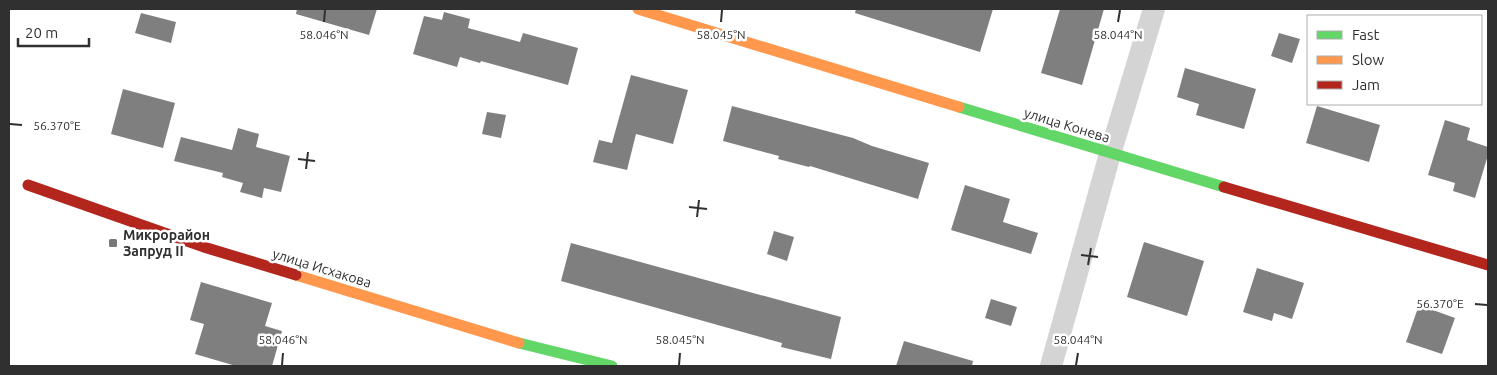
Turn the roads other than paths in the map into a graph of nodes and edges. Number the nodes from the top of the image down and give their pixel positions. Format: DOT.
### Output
graph roads {
  1 [pos="638,9"];
  2 [pos="1154,9"];
  3 [pos="1110,154"];
  4 [pos="28,185"];
  5 [pos="1488,265"];
  6 [pos="612,366"];
  7 [pos="1051,366"];
  1 -- 3 [label="street, улица Конева"];
  2 -- 3 [label="street"];
  3 -- 5 [label="street, улица Конева"];
  3 -- 7 [label="street"];
  4 -- 6 [label="street, улица Исхакова"];
}
